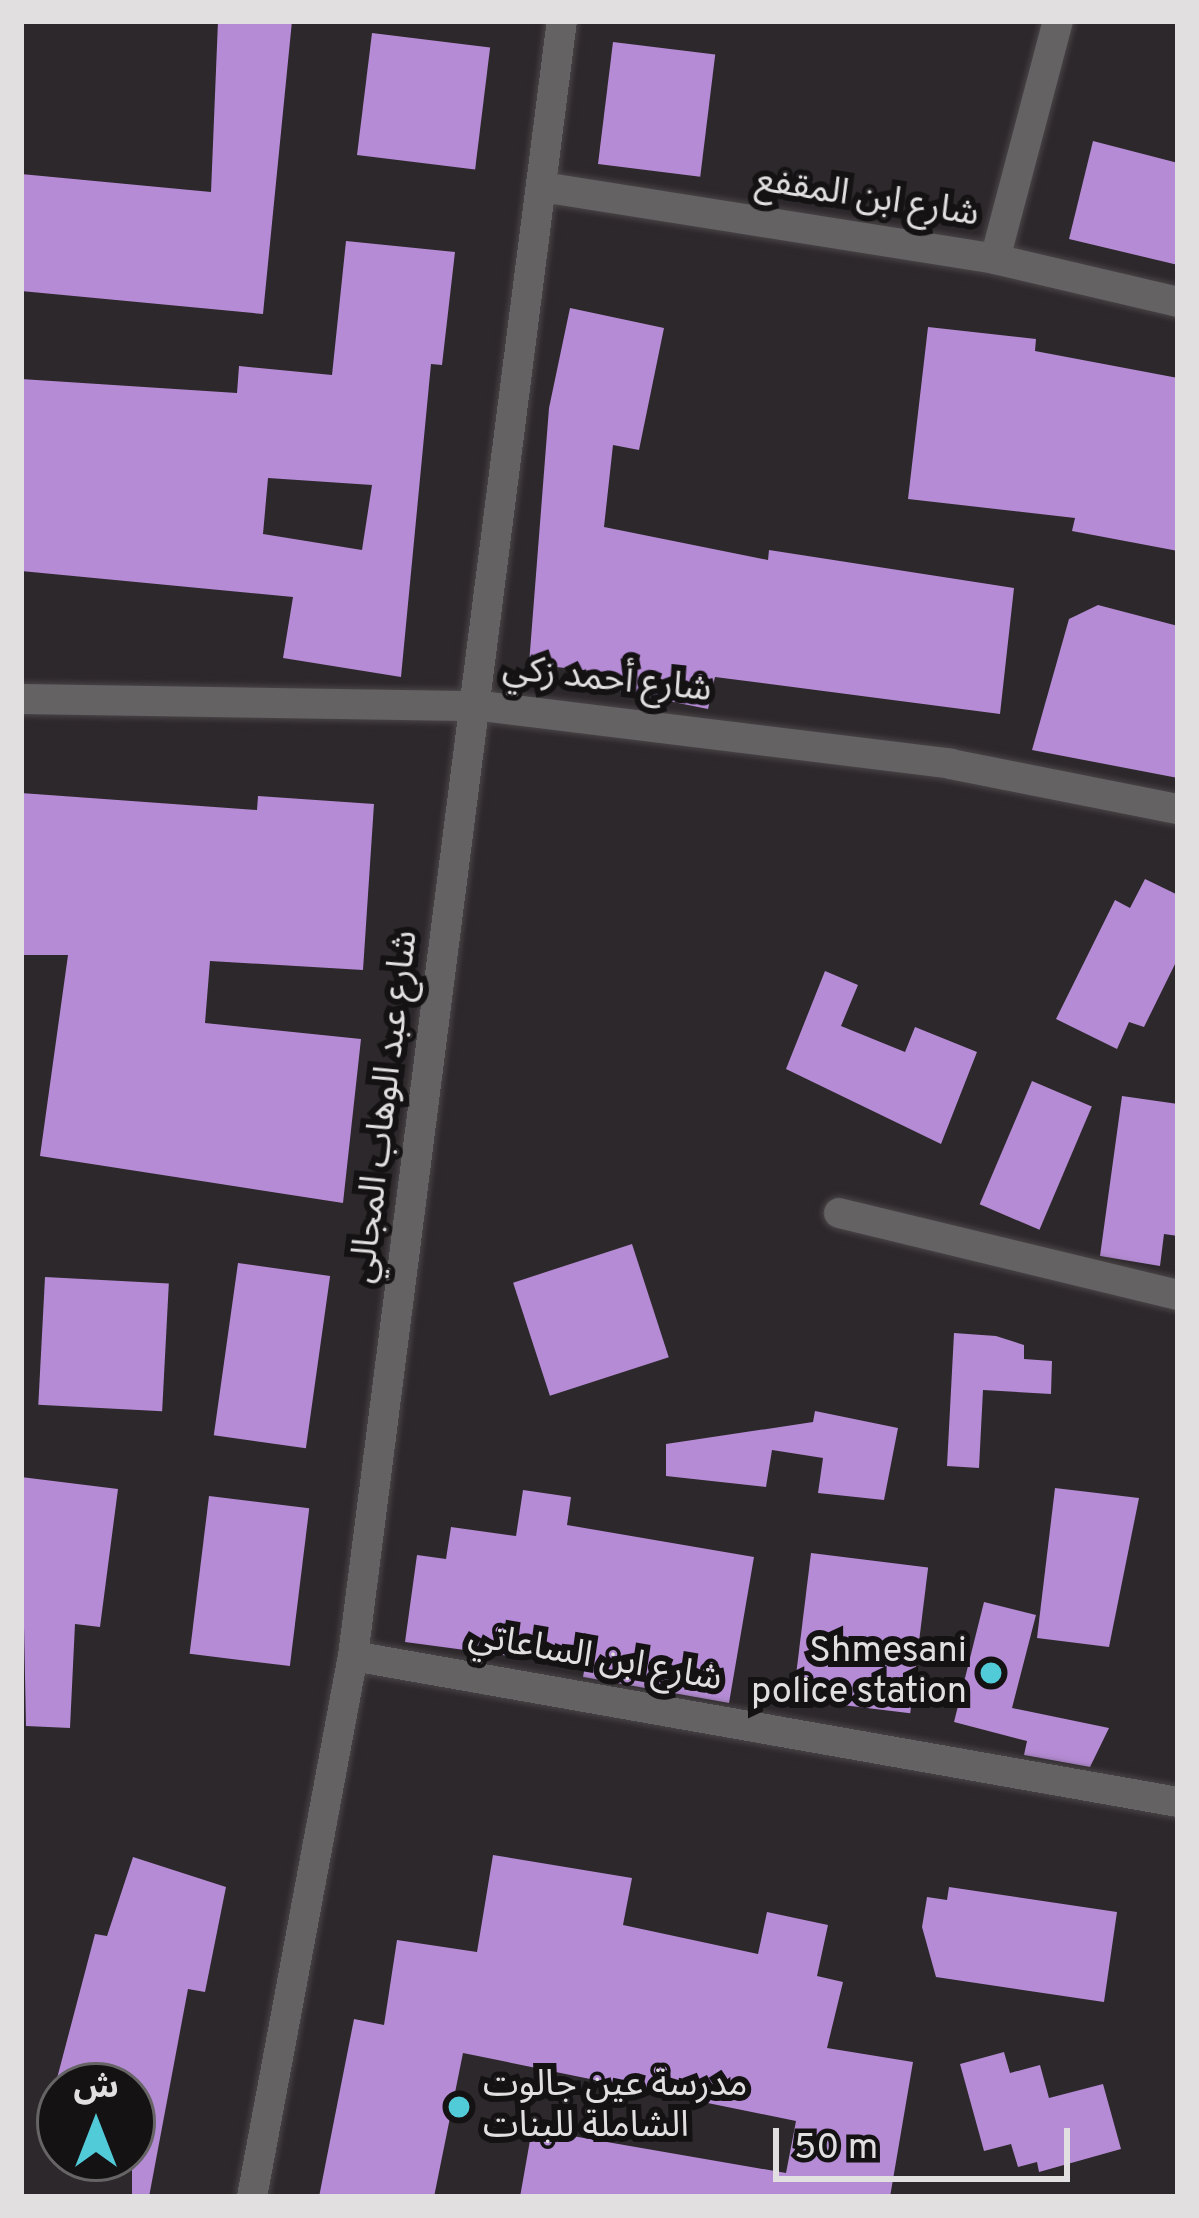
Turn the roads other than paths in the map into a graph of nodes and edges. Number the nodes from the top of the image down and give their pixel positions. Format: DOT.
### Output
graph roads {
  1 [pos="562,21"];
  2 [pos="1058,21"];
  3 [pos="542,187"];
  4 [pos="995,259"];
  5 [pos="1178,302"];
  6 [pos="21,699"];
  7 [pos="481,706"];
  8 [pos="1178,809"];
  9 [pos="839,1213"];
  10 [pos="1178,1295"];
  11 [pos="353,1656"];
  12 [pos="1178,1802"];
  13 [pos="252,2197"];
  1 -- 3 [label="street, شارع عبد الوهاب المجالي"];
  2 -- 4 [label="street"];
  3 -- 4 [label="street, شارع ابن المقفع"];
  3 -- 7 [label="street, شارع عبد الوهاب المجالي"];
  4 -- 5 [label="street, شارع ابن المقفع"];
  6 -- 7 [label="street, شارع أحمد زكي"];
  7 -- 8 [label="street, شارع أحمد زكي"];
  7 -- 11 [label="street, شارع عبد الوهاب المجالي"];
  9 -- 10 [label="street"];
  11 -- 12 [label="street, شارع ابن الساعاتي"];
  11 -- 13 [label="street, شارع عبد الوهاب المجالي"];
}
